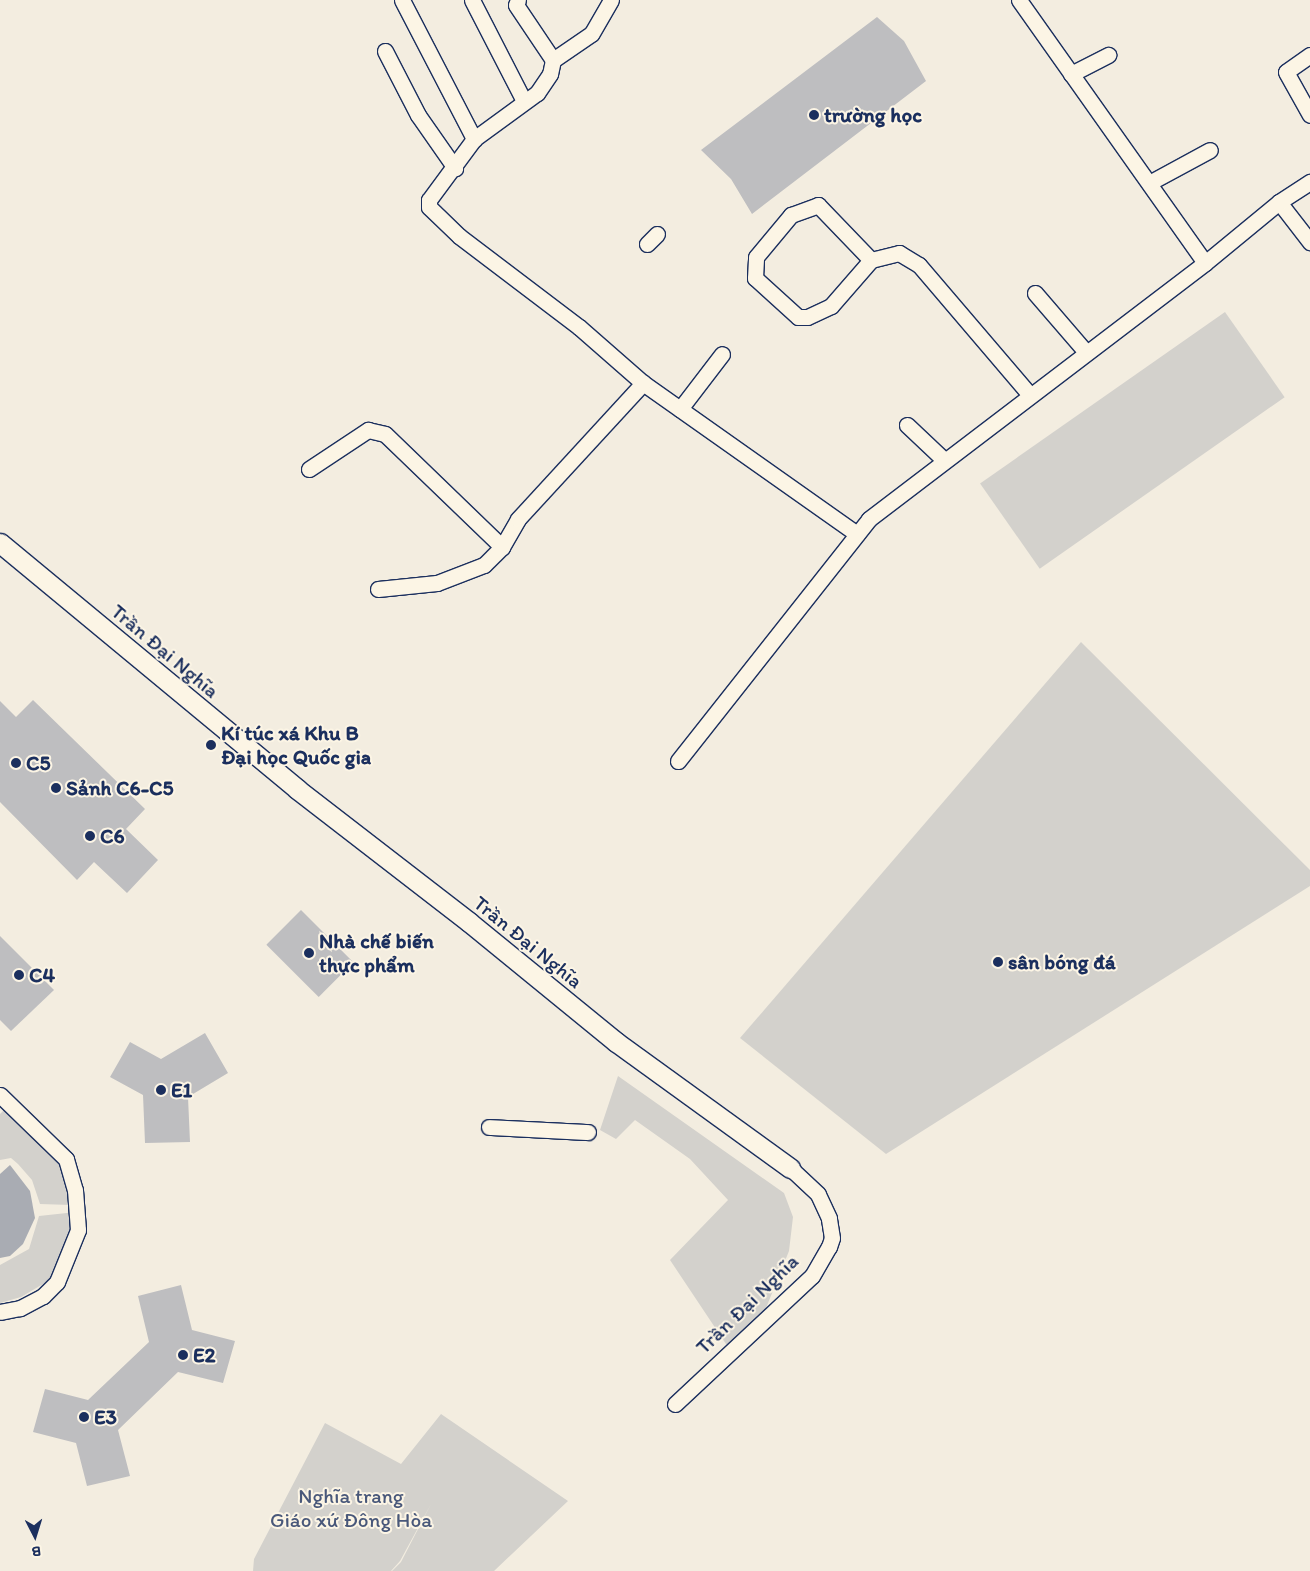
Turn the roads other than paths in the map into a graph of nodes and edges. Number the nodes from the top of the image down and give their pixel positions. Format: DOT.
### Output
graph roads {
  1 [pos="402,0"];
  2 [pos="472,0"];
  3 [pos="518,0"];
  4 [pos="611,0"];
  5 [pos="1019,0"];
  6 [pos="385,51"];
  7 [pos="1108,55"];
  8 [pos="1310,55"];
  9 [pos="553,60"];
  10 [pos="1071,74"];
  11 [pos="524,101"];
  12 [pos="1310,114"];
  13 [pos="474,139"];
  14 [pos="1210,150"];
  15 [pos="455,168"];
  16 [pos="1310,182"];
  17 [pos="1149,183"];
  18 [pos="1279,202"];
  19 [pos="1310,242"];
  20 [pos="872,260"];
  21 [pos="1205,263"];
  22 [pos="1035,293"];
  23 [pos="1086,352"];
  24 [pos="722,354"];
  25 [pos="643,383"];
  26 [pos="1029,394"];
  27 [pos="680,409"];
  28 [pos="906,425"];
  29 [pos="944,460"];
  30 [pos="309,469"];
  31 [pos="857,534"];
  32 [pos="0,543"];
  33 [pos="502,547"];
  34 [pos="378,589"];
  35 [pos="678,761"];
  36 [pos="0,1095"];
  37 [pos="489,1127"];
  38 [pos="588,1132"];
  39 [pos="790,1168"];
  40 [pos="0,1312"];
  41 [pos="675,1404"];
  1 -- 13 [label="street"];
  2 -- 11 [label="street"];
  3 -- 9 [label="street"];
  4 -- 9 [label="street"];
  5 -- 10 [label="street"];
  6 -- 15 [label="street"];
  7 -- 10 [label="street"];
  8 -- 12 [label="street"];
  9 -- 11 [label="street"];
  10 -- 17 [label="street"];
  11 -- 13 [label="street"];
  13 -- 15 [label="street"];
  14 -- 17 [label="street"];
  15 -- 25 [label="street"];
  16 -- 18 [label="street"];
  17 -- 21 [label="street"];
  18 -- 19 [label="street"];
  18 -- 21 [label="street"];
  20 -- 20 [label="street"];
  20 -- 26 [label="street"];
  21 -- 23 [label="street"];
  22 -- 23 [label="street"];
  23 -- 26 [label="street"];
  24 -- 27 [label="street"];
  25 -- 27 [label="street"];
  25 -- 33 [label="street"];
  26 -- 29 [label="street"];
  27 -- 31 [label="street"];
  28 -- 29 [label="street"];
  29 -- 31 [label="street"];
  30 -- 33 [label="street"];
  31 -- 35 [label="street"];
  32 -- 39 [label="street, Trần Đại Nghĩa"];
  33 -- 34 [label="street"];
  36 -- 40 [label="street"];
  37 -- 38 [label="street"];
  39 -- 41 [label="street, Trần Đại Nghĩa"];
}
